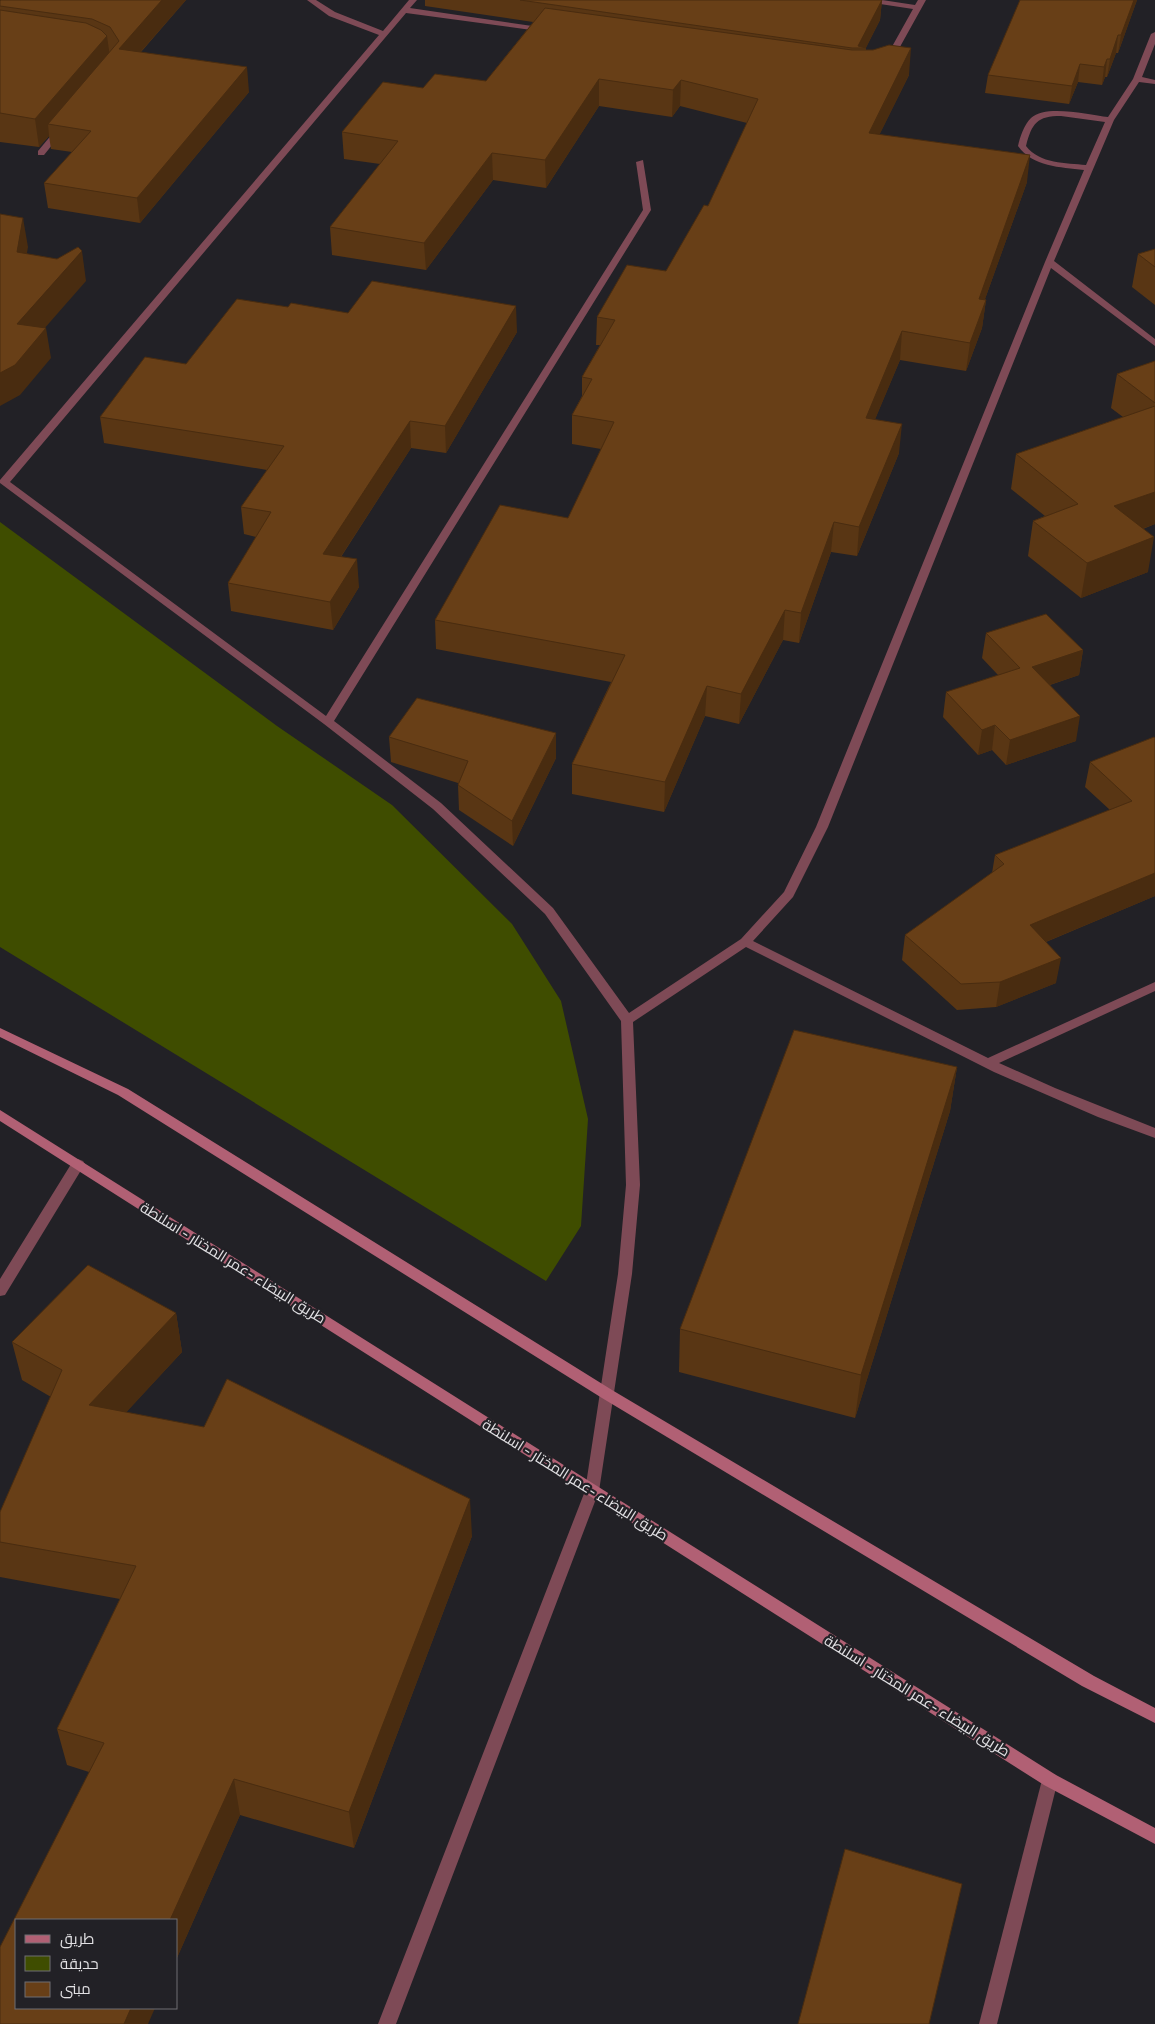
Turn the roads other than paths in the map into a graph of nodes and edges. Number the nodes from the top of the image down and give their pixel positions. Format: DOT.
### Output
graph roads {
  1 [pos="311,0"];
  2 [pos="413,0"];
  3 [pos="867,0"];
  4 [pos="920,4"];
  5 [pos="405,10"];
  6 [pos="553,31"];
  7 [pos="385,34"];
  8 [pos="1155,34"];
  9 [pos="885,67"];
  10 [pos="1137,79"];
  11 [pos="1155,82"];
  12 [pos="1110,120"];
  13 [pos="67,123"];
  14 [pos="41,153"];
  15 [pos="640,162"];
  16 [pos="1090,168"];
  17 [pos="1049,262"];
  18 [pos="1155,343"];
  19 [pos="2,481"];
  20 [pos="328,722"];
  21 [pos="745,942"];
  22 [pos="1155,986"];
  23 [pos="627,1020"];
  24 [pos="0,1032"];
  25 [pos="988,1063"];
  26 [pos="0,1115"];
  27 [pos="1155,1133"];
  28 [pos="78,1164"];
  29 [pos="0,1291"];
  30 [pos="607,1394"];
  31 [pos="592,1491"];
  32 [pos="1155,1716"];
  33 [pos="1050,1780"];
  34 [pos="1155,1836"];
  35 [pos="387,2024"];
  36 [pos="988,2024"];
  1 -- 7 [label="street"];
  2 -- 5 [label="street"];
  3 -- 4 [label="street"];
  4 -- 9 [label="street"];
  5 -- 6 [label="street"];
  5 -- 7 [label="street"];
  7 -- 19 [label="street"];
  8 -- 10 [label="street"];
  10 -- 11 [label="street"];
  10 -- 12 [label="street"];
  12 -- 16 [label="street"];
  12 -- 16 [label="street"];
  13 -- 14 [label="street"];
  15 -- 20 [label="street"];
  16 -- 17 [label="street"];
  17 -- 18 [label="street"];
  17 -- 21 [label="street"];
  19 -- 20 [label="street"];
  20 -- 23 [label="street"];
  21 -- 23 [label="street"];
  21 -- 25 [label="street"];
  22 -- 25 [label="street"];
  23 -- 30 [label="street"];
  24 -- 30 [label="main road"];
  25 -- 27 [label="street"];
  26 -- 28 [label="main road, طريق البيضاء -عمر المختار - اسلنطة"];
  28 -- 29 [label="street"];
  28 -- 31 [label="main road, طريق البيضاء -عمر المختار - اسلنطة"];
  30 -- 31 [label="street"];
  30 -- 32 [label="main road"];
  31 -- 33 [label="main road, طريق البيضاء -عمر المختار - اسلنطة"];
  31 -- 35 [label="street"];
  33 -- 34 [label="main road, طريق البيضاء -عمر المختار - اسلنطة"];
  33 -- 36 [label="street"];
}
